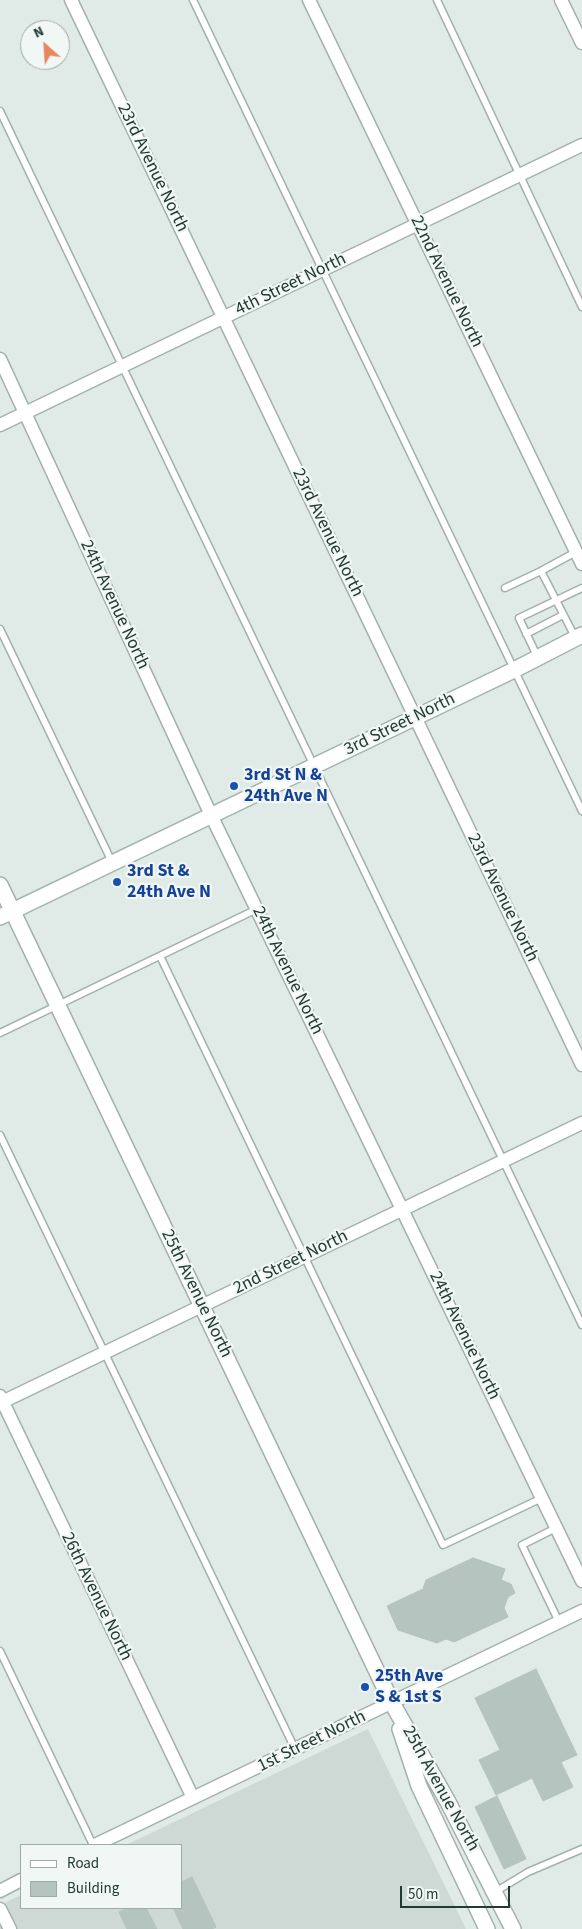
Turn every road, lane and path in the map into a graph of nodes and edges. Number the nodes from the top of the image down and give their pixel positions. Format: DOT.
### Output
graph roads {
  1 [pos="71,0"];
  2 [pos="193,0"];
  3 [pos="309,0"];
  4 [pos="437,0"];
  5 [pos="561,0"];
  6 [pos="582,43"];
  7 [pos="0,111"];
  8 [pos="582,144"];
  9 [pos="518,174"];
  10 [pos="418,222"];
  11 [pos="322,270"];
  12 [pos="582,307"];
  13 [pos="224,318"];
  14 [pos="0,359"];
  15 [pos="122,366"];
  16 [pos="26,412"];
  17 [pos="0,425"];
  18 [pos="576,552"];
  19 [pos="582,564"];
  20 [pos="541,571"];
  21 [pos="505,588"];
  22 [pos="582,588"];
  23 [pos="555,601"];
  24 [pos="563,615"];
  25 [pos="0,629"];
  26 [pos="526,634"];
  27 [pos="579,637"];
  28 [pos="538,658"];
  29 [pos="514,670"];
  30 [pos="415,718"];
  31 [pos="314,766"];
  32 [pos="582,811"];
  33 [pos="211,816"];
  34 [pos="112,863"];
  35 [pos="0,885"];
  36 [pos="257,909"];
  37 [pos="6,914"];
  38 [pos="160,956"];
  39 [pos="58,1005"];
  40 [pos="0,1032"];
  41 [pos="582,1066"];
  42 [pos="582,1123"];
  43 [pos="0,1135"];
  44 [pos="504,1161"];
  45 [pos="403,1209"];
  46 [pos="304,1257"];
  47 [pos="202,1306"];
  48 [pos="582,1324"];
  49 [pos="104,1352"];
  50 [pos="1,1400"];
  51 [pos="542,1498"];
  52 [pos="556,1528"];
  53 [pos="582,1581"];
  54 [pos="582,1611"];
  55 [pos="559,1622"];
  56 [pos="0,1651"];
  57 [pos="392,1703"];
  58 [pos="295,1750"];
  59 [pos="193,1798"];
  60 [pos="94,1844"];
  61 [pos="96,1844"];
  62 [pos="582,1849"];
  63 [pos="20,1881"];
  64 [pos="0,1891"];
  65 [pos="495,1892"];
  66 [pos="0,1909"];
  67 [pos="10,1929"];
  68 [pos="487,1929"];
  69 [pos="513,1929"];
  1 -- 13 [label="street, 23rd Avenue North"];
  2 -- 11 [label="lane"];
  3 -- 10 [label="street, 22nd Avenue North"];
  4 -- 9 [label="lane"];
  5 -- 6 [label="street"];
  7 -- 15 [label="lane"];
  8 -- 9 [label="street, 4th Street North"];
  9 -- 10 [label="street, 4th Street North"];
  9 -- 12 [label="lane"];
  10 -- 11 [label="street, 4th Street North"];
  10 -- 18 [label="street, 22nd Avenue North"];
  11 -- 13 [label="street, 4th Street North"];
  11 -- 29 [label="lane"];
  13 -- 15 [label="street, 4th Street North"];
  13 -- 30 [label="street, 23rd Avenue North"];
  14 -- 16 [label="street, 24th Avenue North"];
  15 -- 16 [label="street, 4th Street North"];
  15 -- 31 [label="lane"];
  16 -- 17 [label="street, 4th Street North"];
  16 -- 33 [label="street, 24th Avenue North"];
  18 -- 19 [label="street, 22nd Avenue North"];
  18 -- 20 [label="lane"];
  20 -- 21 [label="lane"];
  20 -- 23 [label="lane"];
  22 -- 23 [label="lane"];
  23 -- 24 [label="lane"];
  23 -- 26 [label="lane"];
  24 -- 26 [label="lane"];
  24 -- 27 [label="lane"];
  25 -- 34 [label="lane"];
  26 -- 28 [label="lane"];
  27 -- 28 [label="street, 3rd Street North"];
  28 -- 29 [label="street, 3rd Street North"];
  29 -- 30 [label="street, 3rd Street North"];
  29 -- 32 [label="lane"];
  30 -- 31 [label="street, 3rd Street North"];
  30 -- 41 [label="street, 23rd Avenue North"];
  31 -- 33 [label="street, 3rd Street North"];
  31 -- 44 [label="lane"];
  33 -- 34 [label="street, 3rd Street North"];
  33 -- 36 [label="street, 24th Avenue North"];
  34 -- 37 [label="street, 3rd Street North"];
  35 -- 37 [label="street, 25th Avenue North"];
  36 -- 38 [label="lane"];
  36 -- 45 [label="street, 24th Avenue North"];
  37 -- 39 [label="street, 25th Avenue North"];
  38 -- 39 [label="lane"];
  38 -- 46 [label="lane"];
  39 -- 40 [label="lane"];
  39 -- 47 [label="street, 25th Avenue North"];
  42 -- 44 [label="street, 2nd Street North"];
  43 -- 49 [label="lane"];
  44 -- 45 [label="street, 2nd Street North"];
  44 -- 48 [label="lane"];
  45 -- 46 [label="street, 2nd Street North"];
  45 -- 51 [label="street, 24th Avenue North"];
  46 -- 47 [label="street, 2nd Street North"];
  46 -- 51 [label="lane"];
  47 -- 49 [label="street, 2nd Street North"];
  47 -- 57 [label="street, 25th Avenue North"];
  49 -- 50 [label="street, 2nd Street North"];
  49 -- 58 [label="lane"];
  50 -- 59 [label="street, 26th Avenue North"];
  51 -- 52 [label="street, 24th Avenue North"];
  52 -- 53 [label="street, 24th Avenue North"];
  52 -- 55 [label="lane"];
  54 -- 55 [label="street, 1st Street North"];
  55 -- 57 [label="street, 1st Street North"];
  56 -- 60 [label="lane"];
  57 -- 58 [label="street, 1st Street North"];
  57 -- 65 [label="street, 25th Avenue North"];
  57 -- 68 [label="street, 25th Avenue North"];
  58 -- 59 [label="street, 1st Street North"];
  59 -- 61 [label="street, 1st Street North"];
  62 -- 65 [label="lane"];
  63 -- 64 [label="street"];
  65 -- 69 [label="street, 25th Avenue North"];
  66 -- 67 [label="street"];
}
